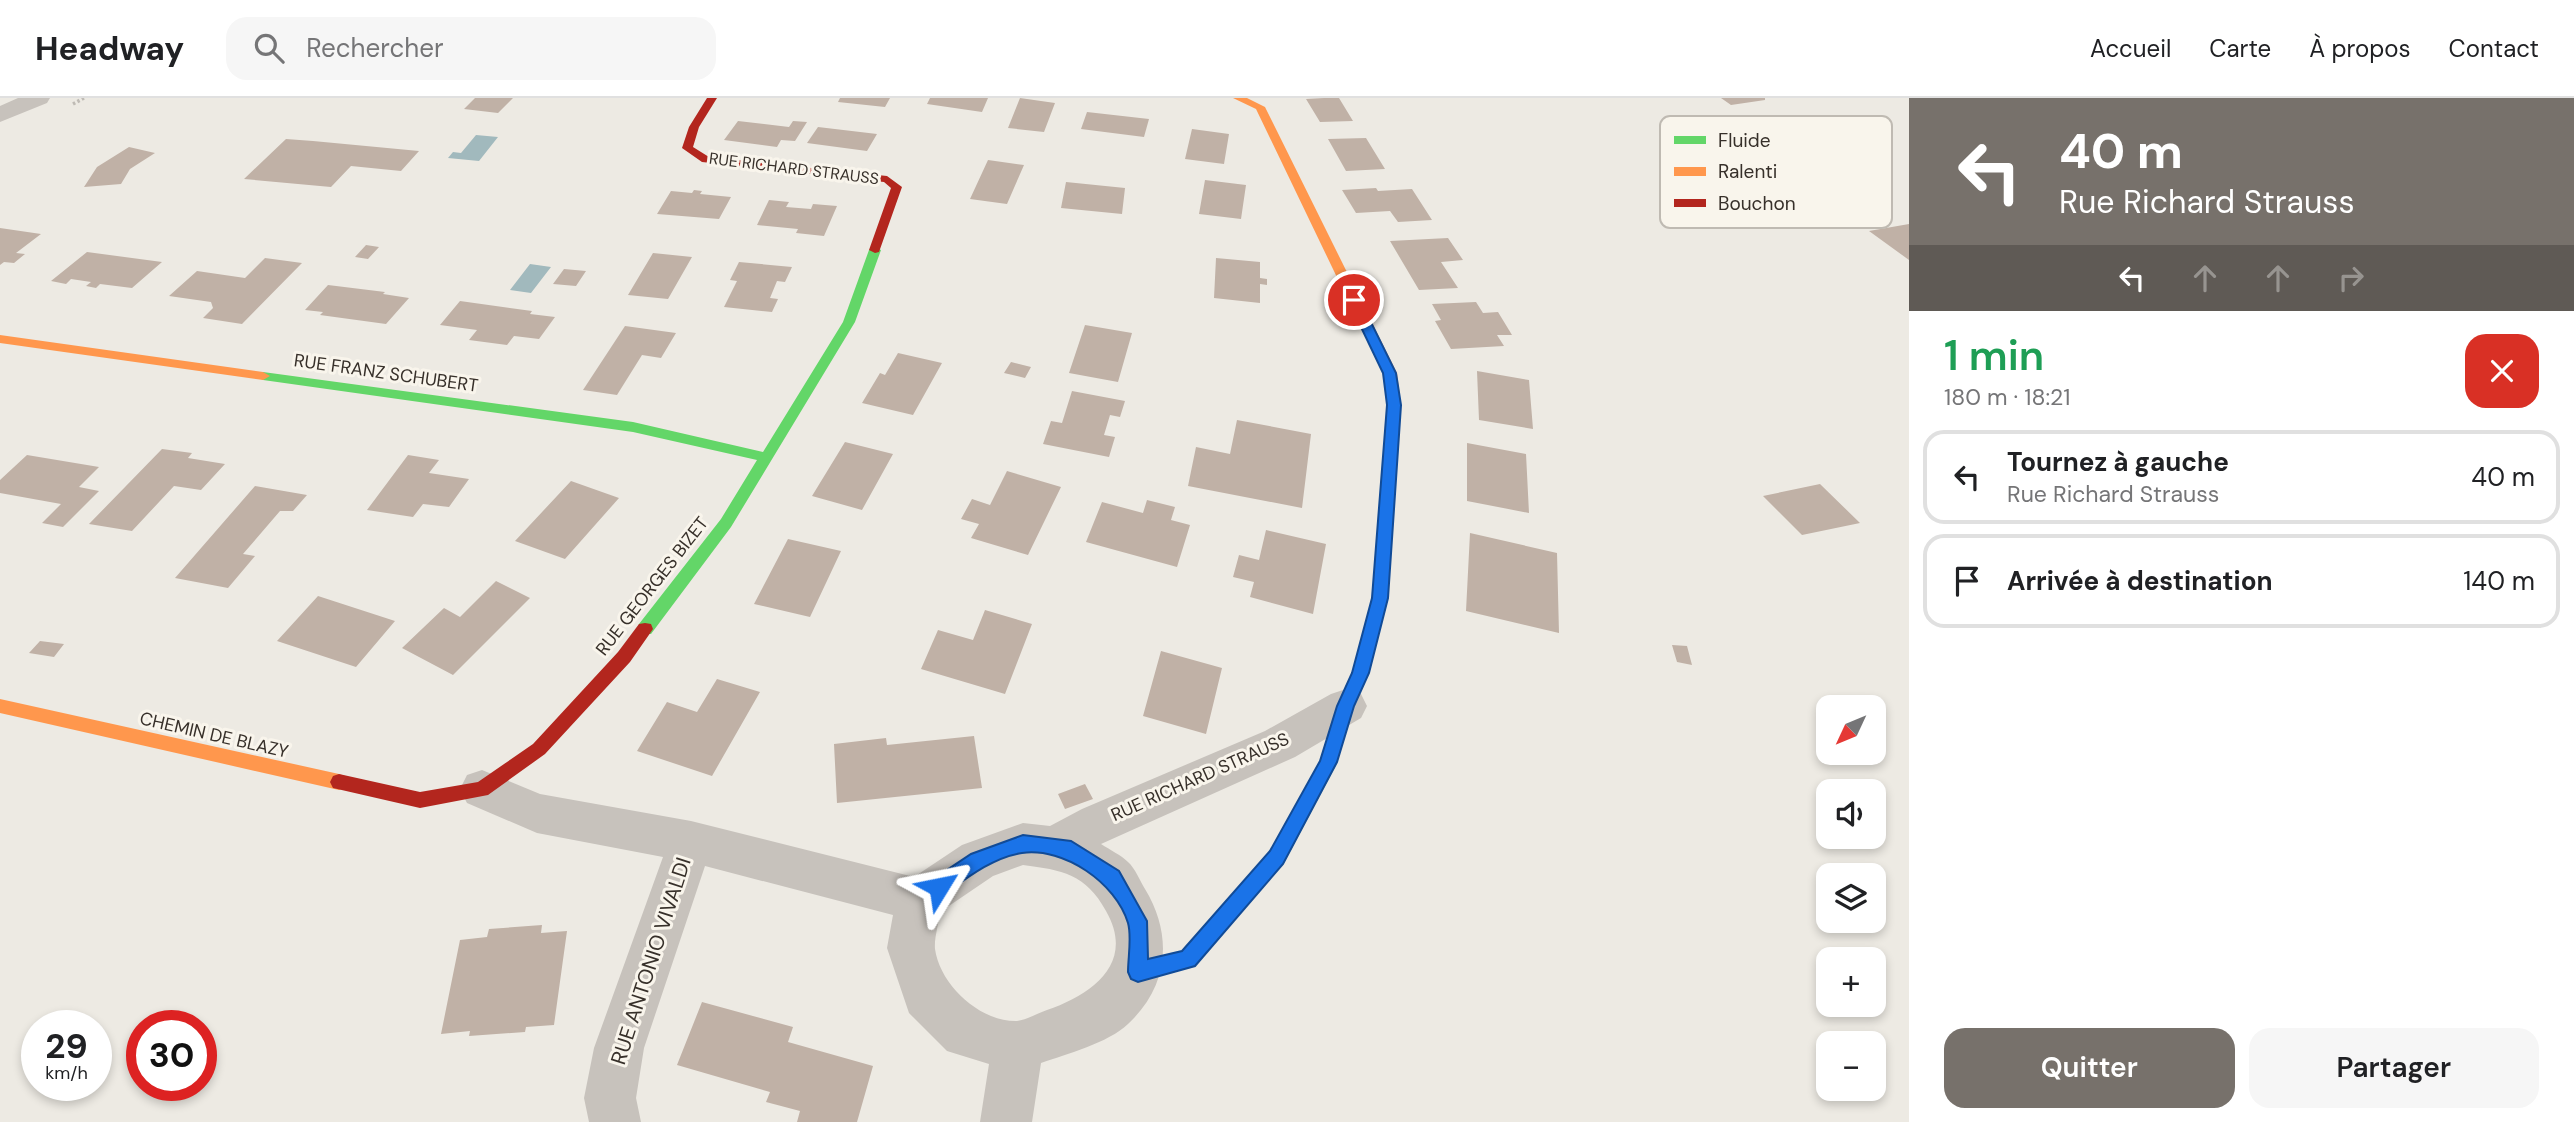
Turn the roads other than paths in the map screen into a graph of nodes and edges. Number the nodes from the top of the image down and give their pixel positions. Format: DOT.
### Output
graph roads {
  1 [pos="38,98"];
  2 [pos="712,98"];
  3 [pos="1238,98"];
  4 [pos="0,115"];
  5 [pos="849,322"];
  6 [pos="0,339"];
  7 [pos="765,457"];
  8 [pos="0,706"];
  9 [pos="1346,706"];
  10 [pos="482,789"];
  11 [pos="420,800"];
  12 [pos="691,842"];
  13 [pos="1055,848"];
  14 [pos="919,900"];
  15 [pos="1138,972"];
  16 [pos="1017,1046"];
  17 [pos="615,1122"];
  18 [pos="1006,1122"];
  1 -- 4 [label="street"];
  2 -- 5 [label="street, RUE RICHARD STRAUSS"];
  3 -- 9 [label="street"];
  5 -- 7 [label="street, RUE GEORGES BIZET"];
  6 -- 7 [label="street, RUE FRANZ SCHUBERT"];
  7 -- 10 [label="street, RUE GEORGES BIZET"];
  8 -- 11 [label="street, CHEMIN DE BLAZY"];
  9 -- 13 [label="street, RUE RICHARD STRAUSS"];
  9 -- 15 [label="street"];
  10 -- 11 [label="street, RUE GEORGES BIZET"];
  10 -- 12 [label="street"];
  12 -- 14 [label="street"];
  12 -- 17 [label="street, RUE ANTONIO VIVALDI"];
  13 -- 14 [label="street"];
  13 -- 15 [label="street"];
  14 -- 16 [label="street"];
  15 -- 16 [label="street"];
  16 -- 18 [label="street"];
}
